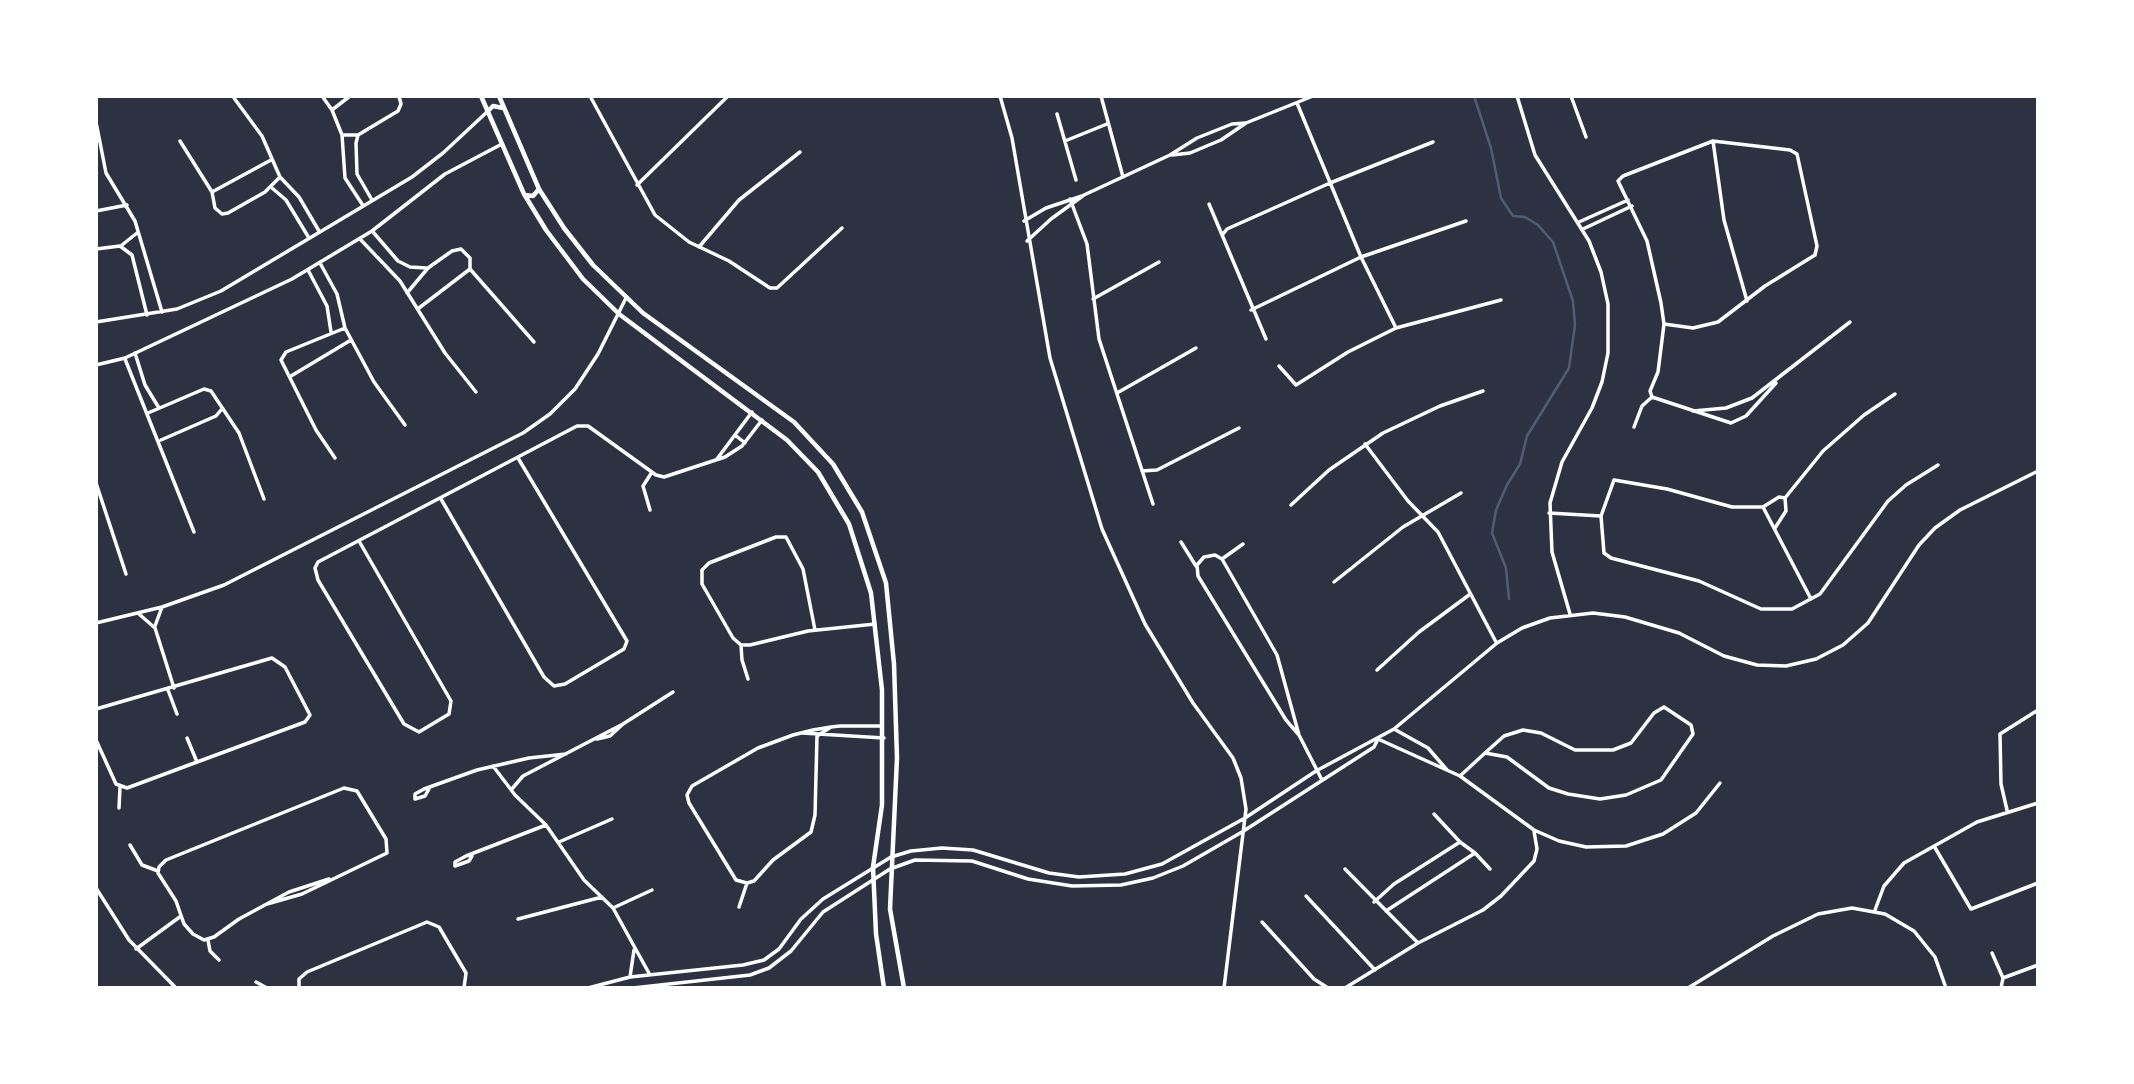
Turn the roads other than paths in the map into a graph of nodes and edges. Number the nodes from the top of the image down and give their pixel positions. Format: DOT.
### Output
graph roads {
  1 [pos="322,96"];
  2 [pos="350,96"];
  3 [pos="399,96"];
  4 [pos="481,96"];
  5 [pos="499,96"];
  6 [pos="729,96"];
  7 [pos="1000,96"];
  8 [pos="1101,96"];
  9 [pos="1313,96"];
  10 [pos="1517,96"];
  11 [pos="1571,96"];
  12 [pos="593,97"];
  13 [pos="234,98"];
  14 [pos="1297,103"];
  15 [pos="504,109"];
  16 [pos="332,110"];
  17 [pos="487,112"];
  18 [pos="1057,114"];
  19 [pos="96,122"];
  20 [pos="1246,123"];
  21 [pos="1107,124"];
  22 [pos="342,135"];
  23 [pos="358,135"];
  24 [pos="1586,137"];
  25 [pos="180,141"];
  26 [pos="1065,141"];
  27 [pos="1713,141"];
  28 [pos="1433,142"];
  29 [pos="500,145"];
  30 [pos="800,152"];
  31 [pos="1170,155"];
  32 [pos="271,160"];
  33 [pos="280,177"];
  34 [pos="1124,177"];
  35 [pos="1076,180"];
  36 [pos="1330,183"];
  37 [pos="637,185"];
  38 [pos="272,188"];
  39 [pos="539,189"];
  40 [pos="212,192"];
  41 [pos="524,194"];
  42 [pos="372,200"];
  43 [pos="1629,200"];
  44 [pos="1071,201"];
  45 [pos="362,204"];
  46 [pos="1209,204"];
  47 [pos="127,205"];
  48 [pos="1632,206"];
  49 [pos="96,211"];
  50 [pos="1024,221"];
  51 [pos="1466,221"];
  52 [pos="1579,222"];
  53 [pos="842,228"];
  54 [pos="1583,229"];
  55 [pos="372,231"];
  56 [pos="138,232"];
  57 [pos="319,232"];
  58 [pos="1223,234"];
  59 [pos="309,238"];
  60 [pos="360,239"];
  61 [pos="1027,241"];
  62 [pos="120,246"];
  63 [pos="699,247"];
  64 [pos="96,249"];
  65 [pos="1361,257"];
  66 [pos="1160,262"];
  67 [pos="320,263"];
  68 [pos="429,268"];
  69 [pos="470,269"];
  70 [pos="307,270"];
  71 [pos="407,293"];
  72 [pos="626,298"];
  73 [pos="1093,299"];
  74 [pos="1501,300"];
  75 [pos="1747,301"];
  76 [pos="419,308"];
  77 [pos="1251,310"];
  78 [pos="162,312"];
  79 [pos="619,314"];
  80 [pos="147,315"];
  81 [pos="96,321"];
  82 [pos="1850,322"];
  83 [pos="1664,324"];
  84 [pos="345,328"];
  85 [pos="1396,328"];
  86 [pos="331,332"];
  87 [pos="1266,339"];
  88 [pos="351,340"];
  89 [pos="534,342"];
  90 [pos="1196,348"];
  91 [pos="135,354"];
  92 [pos="125,358"];
  93 [pos="96,365"];
  94 [pos="1279,366"];
  95 [pos="291,376"];
  96 [pos="1777,381"];
  97 [pos="1483,391"];
  98 [pos="475,392"];
  99 [pos="1117,393"];
  100 [pos="1895,394"];
  101 [pos="1652,397"];
  102 [pos="159,408"];
  103 [pos="221,410"];
  104 [pos="1693,411"];
  105 [pos="149,412"];
  106 [pos="752,412"];
  107 [pos="763,419"];
  108 [pos="405,425"];
  109 [pos="1634,427"];
  110 [pos="1239,428"];
  111 [pos="735,435"];
  112 [pos="160,440"];
  113 [pos="745,443"];
  114 [pos="1365,444"];
  115 [pos="334,458"];
  116 [pos="519,458"];
  117 [pos="716,461"];
  118 [pos="1938,465"];
  119 [pos="1142,471"];
  120 [pos="2038,471"];
  121 [pos="652,472"];
  122 [pos="96,482"];
  123 [pos="1461,493"];
  124 [pos="1785,498"];
  125 [pos="264,499"];
  126 [pos="441,499"];
  127 [pos="1153,504"];
  128 [pos="1290,505"];
  129 [pos="1763,507"];
  130 [pos="650,510"];
  131 [pos="1549,513"];
  132 [pos="1422,515"];
  133 [pos="1601,516"];
  134 [pos="1775,528"];
  135 [pos="194,532"];
  136 [pos="359,541"];
  137 [pos="1181,542"];
  138 [pos="1243,544"];
  139 [pos="1222,559"];
  140 [pos="1197,567"];
  141 [pos="126,574"];
  142 [pos="1334,582"];
  143 [pos="1469,595"];
  144 [pos="1811,599"];
  145 [pos="162,607"];
  146 [pos="139,614"];
  147 [pos="1570,614"];
  148 [pos="96,623"];
  149 [pos="875,624"];
  150 [pos="155,628"];
  151 [pos="815,630"];
  152 [pos="1497,643"];
  153 [pos="741,645"];
  154 [pos="1377,670"];
  155 [pos="748,679"];
  156 [pos="174,688"];
  157 [pos="168,690"];
  158 [pos="673,692"];
  159 [pos="96,709"];
  160 [pos="2038,710"];
  161 [pos="177,714"];
  162 [pos="883,726"];
  163 [pos="831,727"];
  164 [pos="1394,729"];
  165 [pos="800,733"];
  166 [pos="1299,735"];
  167 [pos="817,736"];
  168 [pos="187,738"];
  169 [pos="884,738"];
  170 [pos="1378,739"];
  171 [pos="96,740"];
  172 [pos="1485,752"];
  173 [pos="566,754"];
  174 [pos="197,763"];
  175 [pos="493,766"];
  176 [pos="1316,771"];
  177 [pos="1447,771"];
  178 [pos="1460,776"];
  179 [pos="1322,780"];
  180 [pos="1720,783"];
  181 [pos="120,787"];
  182 [pos="429,789"];
  183 [pos="511,790"];
  184 [pos="2038,803"];
  185 [pos="119,808"];
  186 [pos="2007,810"];
  187 [pos="1434,814"];
  188 [pos="1245,818"];
  189 [pos="612,819"];
  190 [pos="546,825"];
  191 [pos="1534,830"];
  192 [pos="1242,832"];
  193 [pos="559,842"];
  194 [pos="1460,842"];
  195 [pos="131,845"];
  196 [pos="1934,846"];
  197 [pos="1475,853"];
  198 [pos="472,856"];
  199 [pos="891,857"];
  200 [pos="873,867"];
  201 [pos="890,869"];
  202 [pos="1345,869"];
  203 [pos="1490,869"];
  204 [pos="158,870"];
  205 [pos="874,879"];
  206 [pos="747,883"];
  207 [pos="2038,883"];
  208 [pos="96,888"];
  209 [pos="652,890"];
  210 [pos="602,897"];
  211 [pos="1306,897"];
  212 [pos="1374,902"];
  213 [pos="739,906"];
  214 [pos="613,908"];
  215 [pos="1386,911"];
  216 [pos="1875,911"];
  217 [pos="181,916"];
  218 [pos="518,919"];
  219 [pos="1262,922"];
  220 [pos="208,940"];
  221 [pos="1418,943"];
  222 [pos="634,948"];
  223 [pos="136,949"];
  224 [pos="1992,953"];
  225 [pos="219,960"];
  226 [pos="2038,965"];
  227 [pos="1375,970"];
  228 [pos="650,975"];
  229 [pos="630,977"];
  230 [pos="2003,978"];
  231 [pos="256,982"];
  232 [pos="176,988"];
  233 [pos="267,988"];
  234 [pos="299,988"];
  235 [pos="464,988"];
  236 [pos="588,988"];
  237 [pos="633,988"];
  238 [pos="884,988"];
  239 [pos="904,988"];
  240 [pos="1224,988"];
  241 [pos="1328,988"];
  242 [pos="1345,988"];
  243 [pos="1688,988"];
  244 [pos="1946,988"];
  245 [pos="2001,988"];
  1 -- 16 [label="street"];
  2 -- 16 [label="street"];
  3 -- 23 [label="street"];
  4 -- 17 [label="street"];
  5 -- 15 [label="street"];
  6 -- 37 [label="street"];
  7 -- 50 [label="street"];
  8 -- 21 [label="street"];
  9 -- 14 [label="street"];
  10 -- 52 [label="street"];
  11 -- 24 [label="street"];
  12 -- 37 [label="street"];
  13 -- 32 [label="street"];
  14 -- 20 [label="street"];
  14 -- 36 [label="street"];
  15 -- 17 [label="street"];
  15 -- 39 [label="street"];
  16 -- 22 [label="street"];
  17 -- 29 [label="street"];
  17 -- 42 [label="street"];
  18 -- 26 [label="street"];
  19 -- 47 [label="street"];
  20 -- 31 [label="street"];
  20 -- 31 [label="street"];
  21 -- 26 [label="street"];
  21 -- 34 [label="street"];
  22 -- 23 [label="street"];
  22 -- 45 [label="street"];
  23 -- 42 [label="street"];
  25 -- 40 [label="street"];
  26 -- 35 [label="street"];
  27 -- 43 [label="street"];
  27 -- 75 [label="street"];
  27 -- 75 [label="street"];
  28 -- 36 [label="street"];
  29 -- 41 [label="street"];
  29 -- 55 [label="street"];
  30 -- 63 [label="street"];
  31 -- 34 [label="street"];
  32 -- 33 [label="street"];
  32 -- 40 [label="street"];
  33 -- 38 [label="street"];
  33 -- 57 [label="street"];
  34 -- 44 [label="street"];
  36 -- 58 [label="street"];
  36 -- 65 [label="street"];
  37 -- 63 [label="street"];
  38 -- 40 [label="street"];
  38 -- 59 [label="street"];
  39 -- 41 [label="street"];
  39 -- 72 [label="street"];
  41 -- 79 [label="street"];
  42 -- 45 [label="street"];
  43 -- 48 [label="street"];
  43 -- 52 [label="street"];
  44 -- 50 [label="street"];
  44 -- 61 [label="street"];
  44 -- 73 [label="street"];
  45 -- 57 [label="street"];
  46 -- 58 [label="street"];
  47 -- 49 [label="street"];
  47 -- 56 [label="street"];
  48 -- 54 [label="street"];
  48 -- 83 [label="street"];
  50 -- 61 [label="street"];
  51 -- 65 [label="street"];
  52 -- 54 [label="street"];
  53 -- 63 [label="street"];
  54 -- 131 [label="street"];
  55 -- 60 [label="street"];
  55 -- 68 [label="street"];
  56 -- 62 [label="street"];
  56 -- 78 [label="street"];
  57 -- 59 [label="street"];
  58 -- 77 [label="street"];
  59 -- 78 [label="street"];
  60 -- 67 [label="street"];
  60 -- 71 [label="street"];
  61 -- 188 [label="street"];
  62 -- 64 [label="street"];
  62 -- 80 [label="street"];
  65 -- 77 [label="street"];
  65 -- 85 [label="street"];
  66 -- 73 [label="street"];
  67 -- 70 [label="street"];
  67 -- 84 [label="street"];
  68 -- 69 [label="street"];
  68 -- 71 [label="street"];
  69 -- 76 [label="street"];
  69 -- 89 [label="street"];
  70 -- 86 [label="street"];
  70 -- 91 [label="street"];
  71 -- 76 [label="street"];
  72 -- 79 [label="street"];
  72 -- 199 [label="street"];
  73 -- 99 [label="street"];
  74 -- 85 [label="street"];
  75 -- 83 [label="street"];
  76 -- 98 [label="street"];
  77 -- 87 [label="street"];
  78 -- 80 [label="street"];
  79 -- 106 [label="street"];
  79 -- 145 [label="street"];
  80 -- 81 [label="street"];
  82 -- 96 [label="street"];
  83 -- 101 [label="street"];
  84 -- 86 [label="street"];
  84 -- 88 [label="street"];
  85 -- 94 [label="street"];
  86 -- 95 [label="street"];
  88 -- 95 [label="street"];
  88 -- 108 [label="street"];
  90 -- 99 [label="street"];
  91 -- 92 [label="street"];
  91 -- 102 [label="street"];
  92 -- 93 [label="street"];
  92 -- 105 [label="street"];
  95 -- 115 [label="street"];
  96 -- 104 [label="street"];
  96 -- 104 [label="street"];
  97 -- 114 [label="street"];
  99 -- 119 [label="street"];
  100 -- 124 [label="street"];
  101 -- 104 [label="street"];
  101 -- 109 [label="street"];
  102 -- 103 [label="street"];
  102 -- 105 [label="street"];
  103 -- 112 [label="street"];
  103 -- 125 [label="street"];
  105 -- 112 [label="street"];
  106 -- 107 [label="street"];
  106 -- 111 [label="street"];
  107 -- 113 [label="street"];
  107 -- 149 [label="street"];
  110 -- 119 [label="street"];
  111 -- 113 [label="street"];
  111 -- 117 [label="street"];
  112 -- 135 [label="street"];
  113 -- 117 [label="street"];
  114 -- 128 [label="street"];
  114 -- 132 [label="street"];
  116 -- 121 [label="street"];
  116 -- 126 [label="street"];
  116 -- 126 [label="street"];
  117 -- 121 [label="street"];
  118 -- 144 [label="street"];
  119 -- 127 [label="street"];
  120 -- 147 [label="street"];
  121 -- 130 [label="street"];
  122 -- 141 [label="street"];
  123 -- 132 [label="street"];
  124 -- 129 [label="street"];
  124 -- 134 [label="street"];
  126 -- 136 [label="street"];
  129 -- 133 [label="street"];
  129 -- 134 [label="street"];
  131 -- 133 [label="street"];
  131 -- 147 [label="street"];
  132 -- 142 [label="street"];
  132 -- 143 [label="street"];
  133 -- 144 [label="street"];
  134 -- 144 [label="street"];
  136 -- 136 [label="street"];
  137 -- 140 [label="street"];
  138 -- 139 [label="street"];
  139 -- 140 [label="street"];
  139 -- 166 [label="street"];
  140 -- 166 [label="street"];
  143 -- 152 [label="street"];
  143 -- 154 [label="street"];
  145 -- 146 [label="street"];
  145 -- 150 [label="street"];
  146 -- 148 [label="street"];
  146 -- 150 [label="street"];
  147 -- 152 [label="street"];
  149 -- 151 [label="street"];
  149 -- 162 [label="street"];
  150 -- 156 [label="street"];
  151 -- 153 [label="street"];
  151 -- 153 [label="street"];
  152 -- 164 [label="street"];
  153 -- 155 [label="street"];
  156 -- 157 [label="street"];
  156 -- 174 [label="street"];
  157 -- 159 [label="street"];
  157 -- 161 [label="street"];
  158 -- 173 [label="street"];
  160 -- 186 [label="street"];
  162 -- 163 [label="street"];
  162 -- 169 [label="street"];
  163 -- 165 [label="street"];
  163 -- 167 [label="street"];
  164 -- 170 [label="street"];
  164 -- 177 [label="street"];
  165 -- 167 [label="street"];
  165 -- 206 [label="street"];
  166 -- 176 [label="street"];
  167 -- 169 [label="street"];
  167 -- 206 [label="street"];
  168 -- 174 [label="street"];
  169 -- 200 [label="street"];
  170 -- 176 [label="street"];
  170 -- 177 [label="street"];
  170 -- 179 [label="street"];
  171 -- 181 [label="street"];
  172 -- 172 [label="street"];
  172 -- 178 [label="street"];
  173 -- 175 [label="street"];
  173 -- 183 [label="street"];
  174 -- 181 [label="street"];
  175 -- 182 [label="street"];
  175 -- 183 [label="street"];
  176 -- 179 [label="street"];
  176 -- 188 [label="street"];
  177 -- 178 [label="street"];
  178 -- 191 [label="street"];
  179 -- 192 [label="street"];
  180 -- 191 [label="street"];
  181 -- 185 [label="street"];
  183 -- 190 [label="street"];
  184 -- 186 [label="street"];
  186 -- 196 [label="street"];
  187 -- 194 [label="street"];
  188 -- 192 [label="street"];
  188 -- 199 [label="street"];
  189 -- 193 [label="street"];
  190 -- 193 [label="street"];
  190 -- 198 [label="street"];
  191 -- 221 [label="street"];
  192 -- 201 [label="street"];
  192 -- 240 [label="street"];
  193 -- 210 [label="street"];
  194 -- 197 [label="street"];
  194 -- 212 [label="street"];
  195 -- 204 [label="street"];
  196 -- 207 [label="street"];
  196 -- 216 [label="street"];
  197 -- 203 [label="street"];
  197 -- 215 [label="street"];
  198 -- 198 [label="street"];
  199 -- 200 [label="street"];
  199 -- 201 [label="street"];
  200 -- 205 [label="street"];
  200 -- 228 [label="street"];
  201 -- 205 [label="street"];
  201 -- 239 [label="street"];
  202 -- 212 [label="street"];
  204 -- 217 [label="street"];
  204 -- 220 [label="street"];
  205 -- 237 [label="street"];
  205 -- 238 [label="street"];
  206 -- 213 [label="street"];
  208 -- 223 [label="street"];
  209 -- 214 [label="street"];
  210 -- 214 [label="street"];
  210 -- 218 [label="street"];
  211 -- 227 [label="street"];
  212 -- 215 [label="street"];
  214 -- 222 [label="street"];
  215 -- 221 [label="street"];
  216 -- 243 [label="street"];
  216 -- 244 [label="street"];
  217 -- 220 [label="street"];
  217 -- 223 [label="street"];
  219 -- 241 [label="street"];
  220 -- 225 [label="street"];
  221 -- 227 [label="street"];
  222 -- 228 [label="street"];
  222 -- 229 [label="street"];
  223 -- 232 [label="street"];
  224 -- 230 [label="street"];
  226 -- 230 [label="street"];
  227 -- 242 [label="street"];
  228 -- 229 [label="street"];
  229 -- 236 [label="street"];
  230 -- 245 [label="street"];
  231 -- 233 [label="street"];
  234 -- 235 [label="street"];
}
